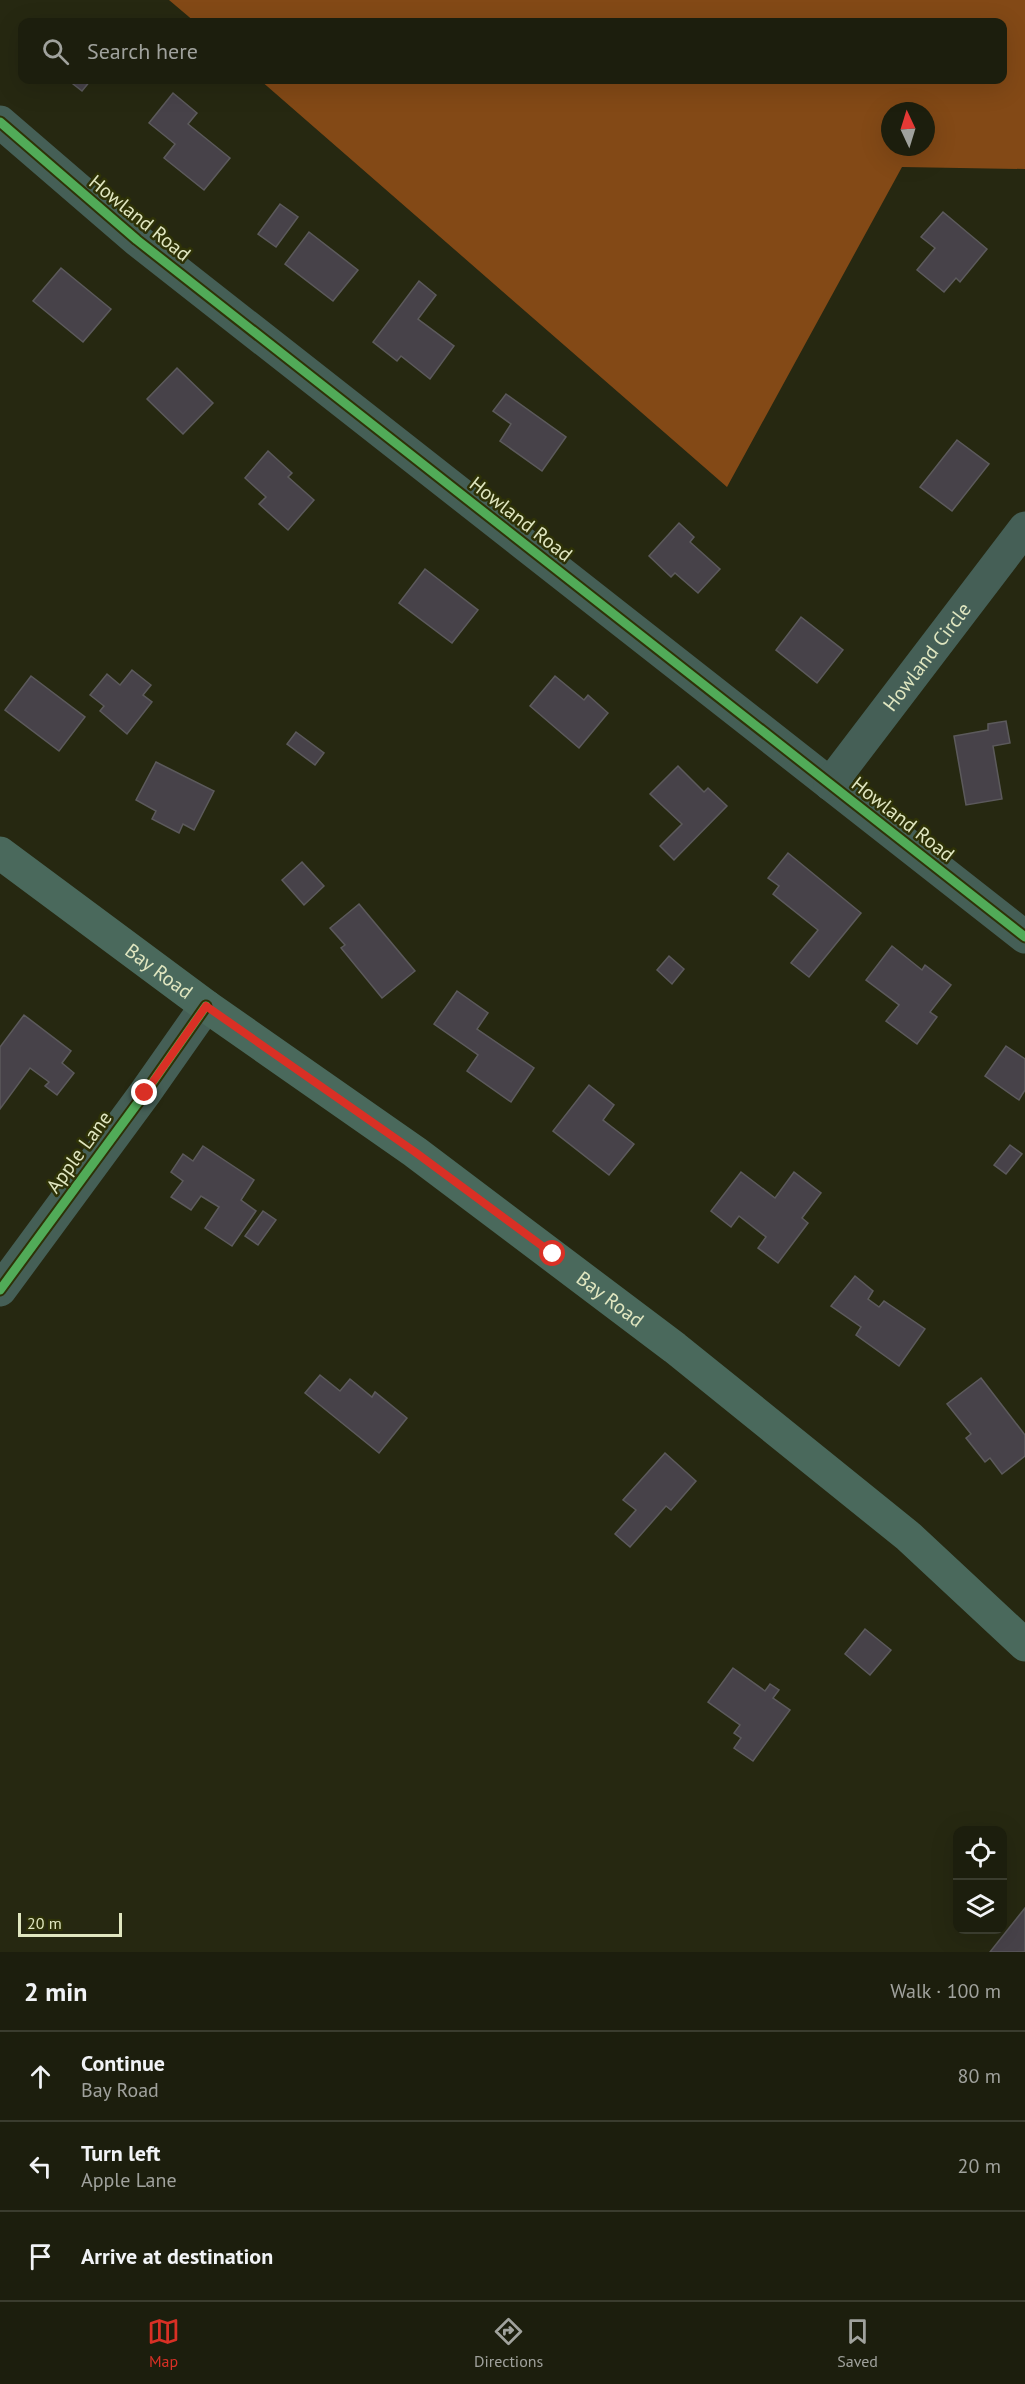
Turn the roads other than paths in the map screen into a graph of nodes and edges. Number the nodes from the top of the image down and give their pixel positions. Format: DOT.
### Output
graph roads {
  1 [pos="0,122"];
  2 [pos="1025,528"];
  3 [pos="830,784"];
  4 [pos="0,853"];
  5 [pos="1025,937"];
  6 [pos="206,1006"];
  7 [pos="0,1290"];
  8 [pos="1025,1645"];
  1 -- 3 [label="street, Howland Road"];
  2 -- 3 [label="street, Howland Circle"];
  3 -- 5 [label="street, Howland Road"];
  4 -- 6 [label="main road, Bay Road"];
  6 -- 7 [label="street, Apple Lane"];
  6 -- 8 [label="main road, Bay Road"];
}
